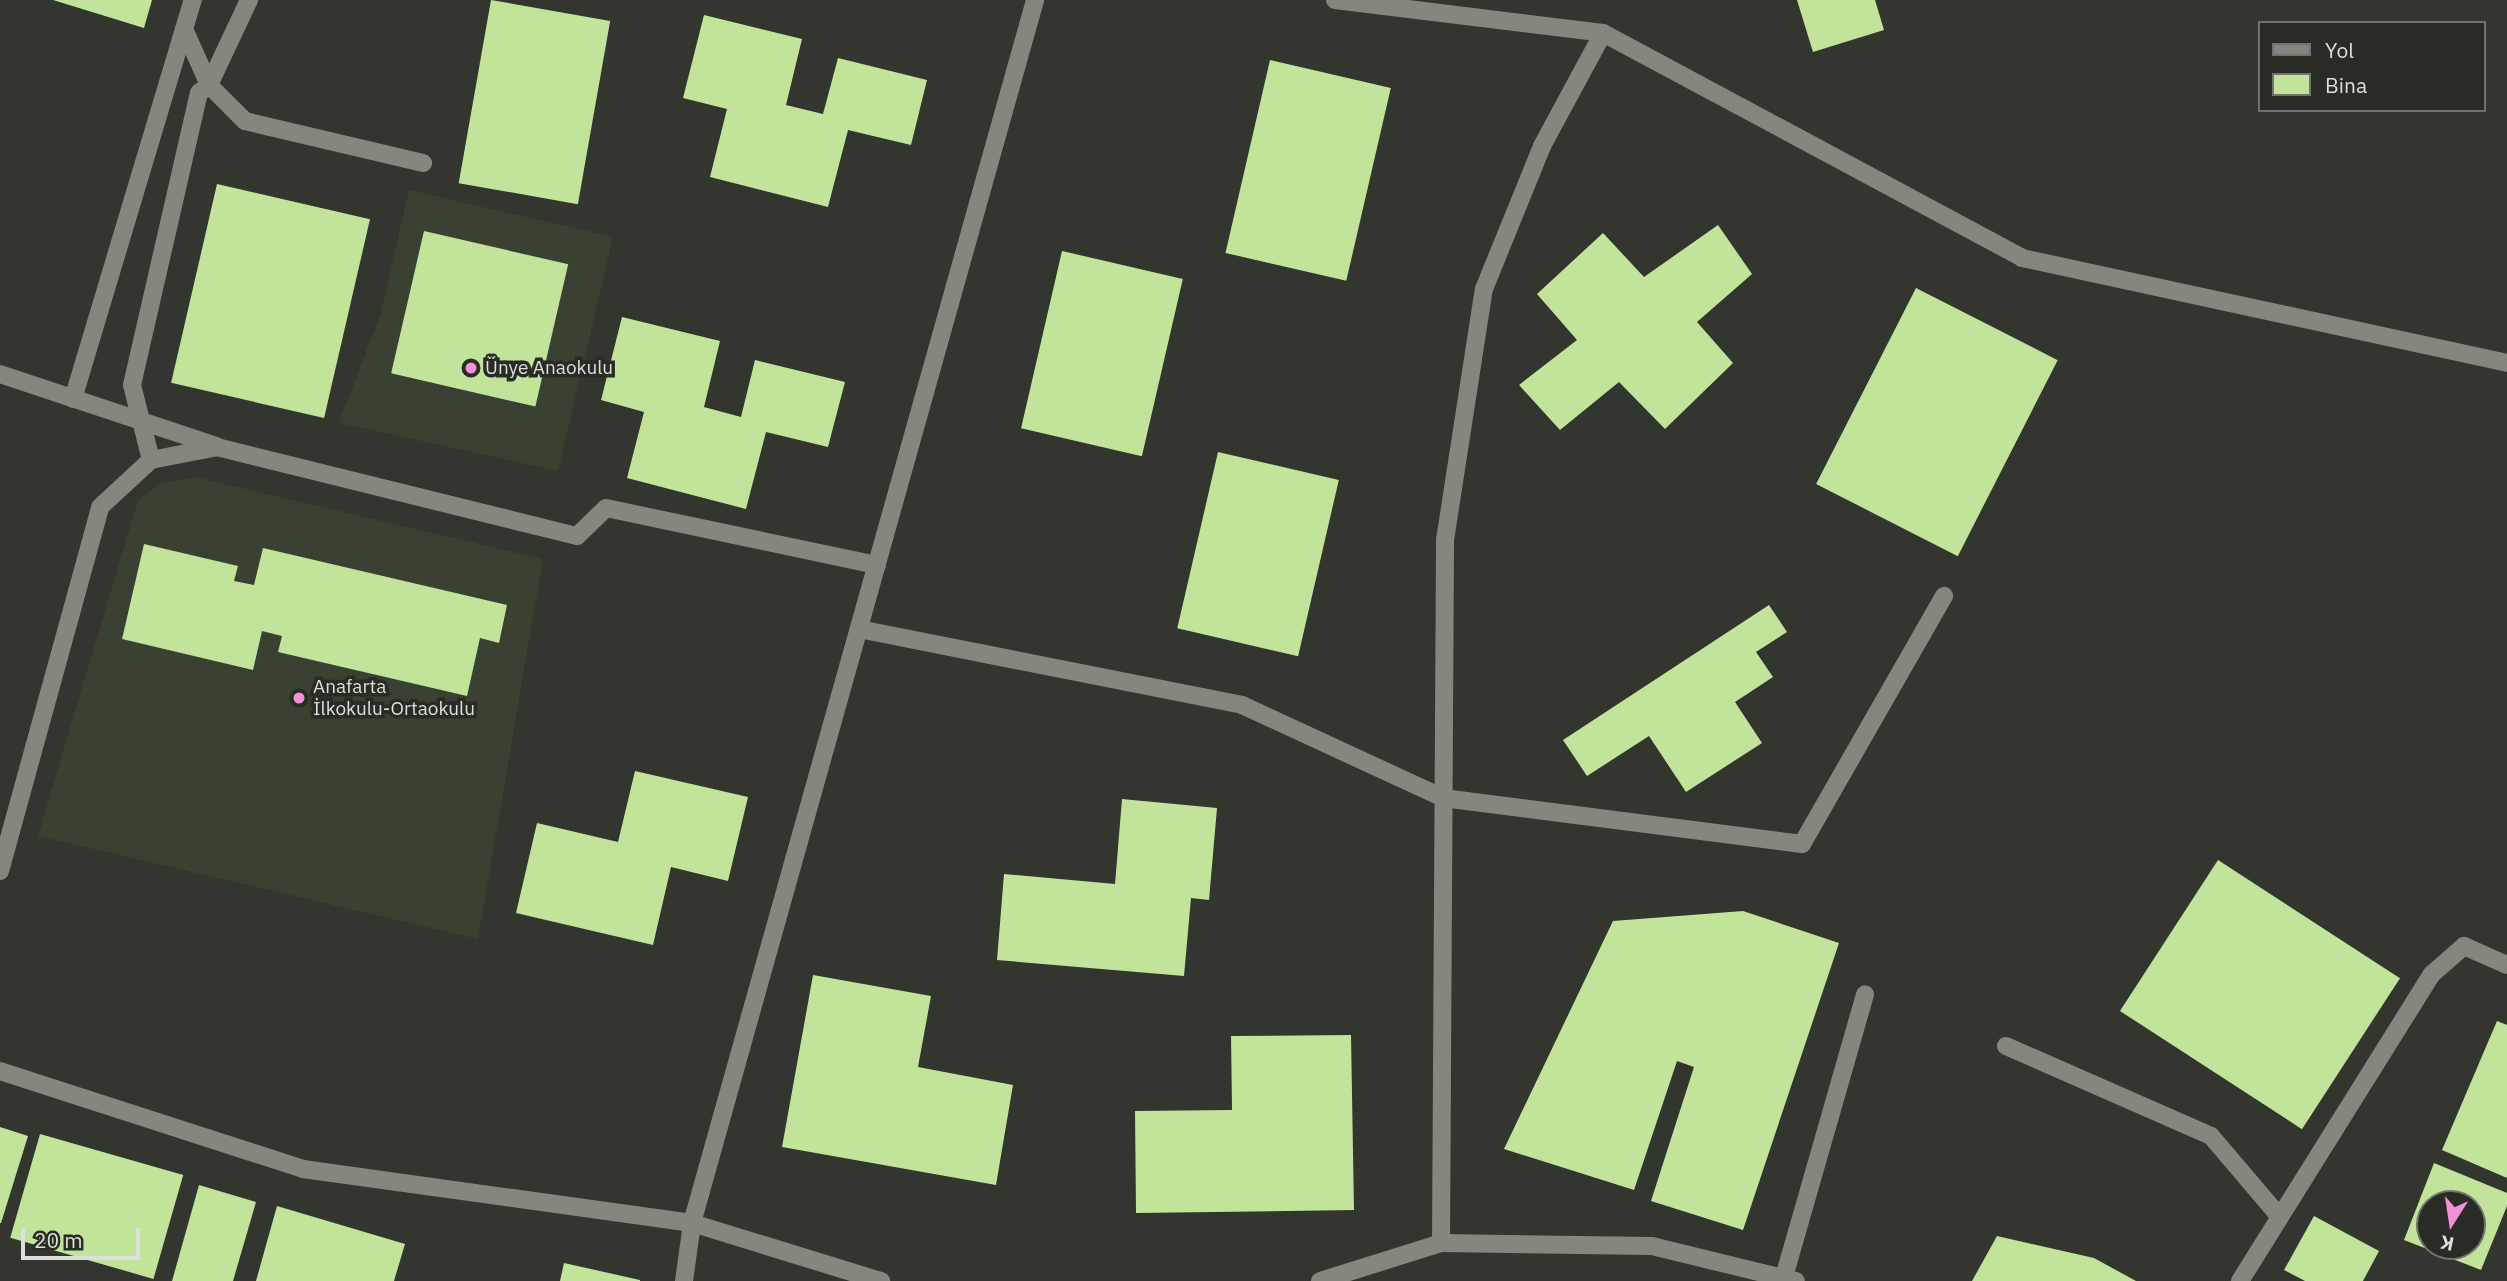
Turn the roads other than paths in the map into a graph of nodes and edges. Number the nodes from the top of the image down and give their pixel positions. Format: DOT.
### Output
graph roads {
  1 [pos="193,0"];
  2 [pos="249,0"];
  3 [pos="1035,0"];
  4 [pos="1335,0"];
  5 [pos="184,29"];
  6 [pos="1603,33"];
  7 [pos="209,85"];
  8 [pos="423,163"];
  9 [pos="2507,363"];
  10 [pos="0,374"];
  11 [pos="73,398"];
  12 [pos="143,422"];
  13 [pos="217,447"];
  14 [pos="151,460"];
  15 [pos="877,565"];
  16 [pos="1944,596"];
  17 [pos="859,629"];
  18 [pos="1443,798"];
  19 [pos="0,871"];
  20 [pos="2507,965"];
  21 [pos="1864,994"];
  22 [pos="2006,1046"];
  23 [pos="0,1071"];
  24 [pos="2280,1217"];
  25 [pos="692,1223"];
  26 [pos="1441,1243"];
  27 [pos="1790,1279"];
  28 [pos="684,1281"];
  29 [pos="881,1281"];
  30 [pos="1320,1281"];
  31 [pos="2240,1281"];
  1 -- 5 [label="street"];
  2 -- 7 [label="street"];
  3 -- 15 [label="street"];
  4 -- 6 [label="street"];
  5 -- 7 [label="street"];
  5 -- 11 [label="street"];
  6 -- 9 [label="street"];
  6 -- 18 [label="street"];
  7 -- 8 [label="street"];
  7 -- 12 [label="street"];
  10 -- 11 [label="street"];
  11 -- 12 [label="street"];
  12 -- 13 [label="street"];
  12 -- 14 [label="street"];
  13 -- 14 [label="street"];
  13 -- 15 [label="street"];
  14 -- 19 [label="street"];
  15 -- 17 [label="street"];
  16 -- 18 [label="street"];
  17 -- 18 [label="street"];
  17 -- 25 [label="street"];
  18 -- 26 [label="street"];
  20 -- 24 [label="street"];
  21 -- 27 [label="street"];
  22 -- 24 [label="street"];
  23 -- 25 [label="street"];
  24 -- 31 [label="street"];
  25 -- 28 [label="street"];
  25 -- 29 [label="street"];
  26 -- 27 [label="street"];
  26 -- 30 [label="street"];
}
